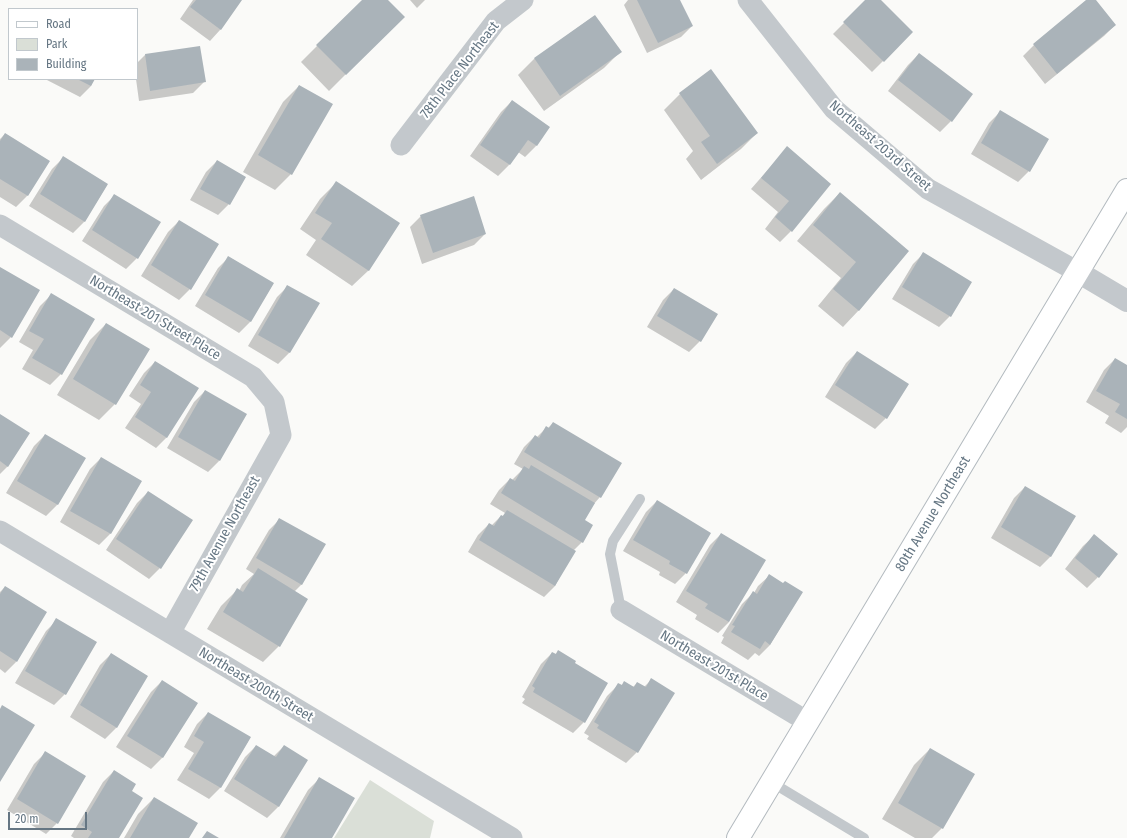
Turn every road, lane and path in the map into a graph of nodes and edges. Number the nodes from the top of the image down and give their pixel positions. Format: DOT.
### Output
graph roads {
  1 [pos="523,0"];
  2 [pos="752,1"];
  3 [pos="401,145"];
  4 [pos="1127,190"];
  5 [pos="0,226"];
  6 [pos="1078,272"];
  7 [pos="1127,301"];
  8 [pos="281,435"];
  9 [pos="640,499"];
  10 [pos="0,531"];
  11 [pos="621,610"];
  12 [pos="170,633"];
  13 [pos="808,722"];
  14 [pos="771,782"];
  15 [pos="512,838"];
  16 [pos="738,838"];
  17 [pos="864,838"];
  1 -- 3 [label="street, 78th Place Northeast"];
  2 -- 6 [label="street, Northeast 203rd Street"];
  4 -- 6 [label="main road, 80th Avenue Northeast"];
  5 -- 8 [label="street, Northeast 201 Street Place"];
  6 -- 7 [label="street, Northeast 203rd Street"];
  6 -- 13 [label="main road, 80th Avenue Northeast"];
  8 -- 12 [label="street, 79th Avenue Northeast"];
  9 -- 11 [label="lane"];
  10 -- 12 [label="street, Northeast 200th Street"];
  11 -- 13 [label="street, Northeast 201st Place"];
  12 -- 15 [label="street, Northeast 200th Street"];
  13 -- 14 [label="main road, 80th Avenue Northeast"];
  14 -- 16 [label="main road, 80th Avenue Northeast"];
  14 -- 17 [label="lane"];
}
